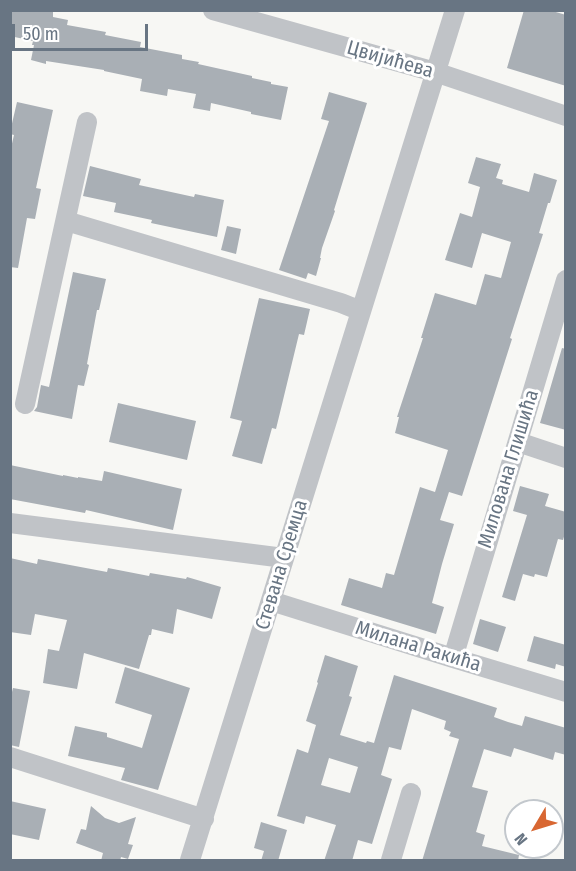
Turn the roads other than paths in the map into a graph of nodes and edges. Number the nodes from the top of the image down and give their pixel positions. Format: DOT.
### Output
graph roads {
  1 [pos="213,10"];
  2 [pos="455,10"];
  3 [pos="435,72"];
  4 [pos="566,116"];
  5 [pos="87,122"];
  6 [pos="66,221"];
  7 [pos="566,280"];
  8 [pos="361,311"];
  9 [pos="25,404"];
  10 [pos="518,442"];
  11 [pos="566,458"];
  12 [pos="10,523"];
  13 [pos="284,558"];
  14 [pos="271,601"];
  15 [pos="453,658"];
  16 [pos="566,692"];
  17 [pos="10,757"];
  18 [pos="411,793"];
  19 [pos="204,819"];
  20 [pos="190,861"];
  21 [pos="390,861"];
  1 -- 3 [label="street, Цвијићева"];
  2 -- 3 [label="street, Стевана Сремца"];
  3 -- 4 [label="street, Цвијићева"];
  3 -- 8 [label="street, Стевана Сремца"];
  5 -- 6 [label="street"];
  6 -- 8 [label="street"];
  6 -- 9 [label="street"];
  7 -- 10 [label="street, Милована Глишића"];
  8 -- 13 [label="street, Стевана Сремца"];
  10 -- 11 [label="street"];
  10 -- 15 [label="street, Милована Глишића"];
  12 -- 13 [label="street"];
  13 -- 14 [label="street, Стевана Сремца"];
  14 -- 15 [label="street, Милана Ракића"];
  14 -- 19 [label="street, Стевана Сремца"];
  15 -- 16 [label="street, Милана Ракића"];
  17 -- 19 [label="street"];
  18 -- 21 [label="street"];
  19 -- 20 [label="street, Стевана Сремца"];
}
